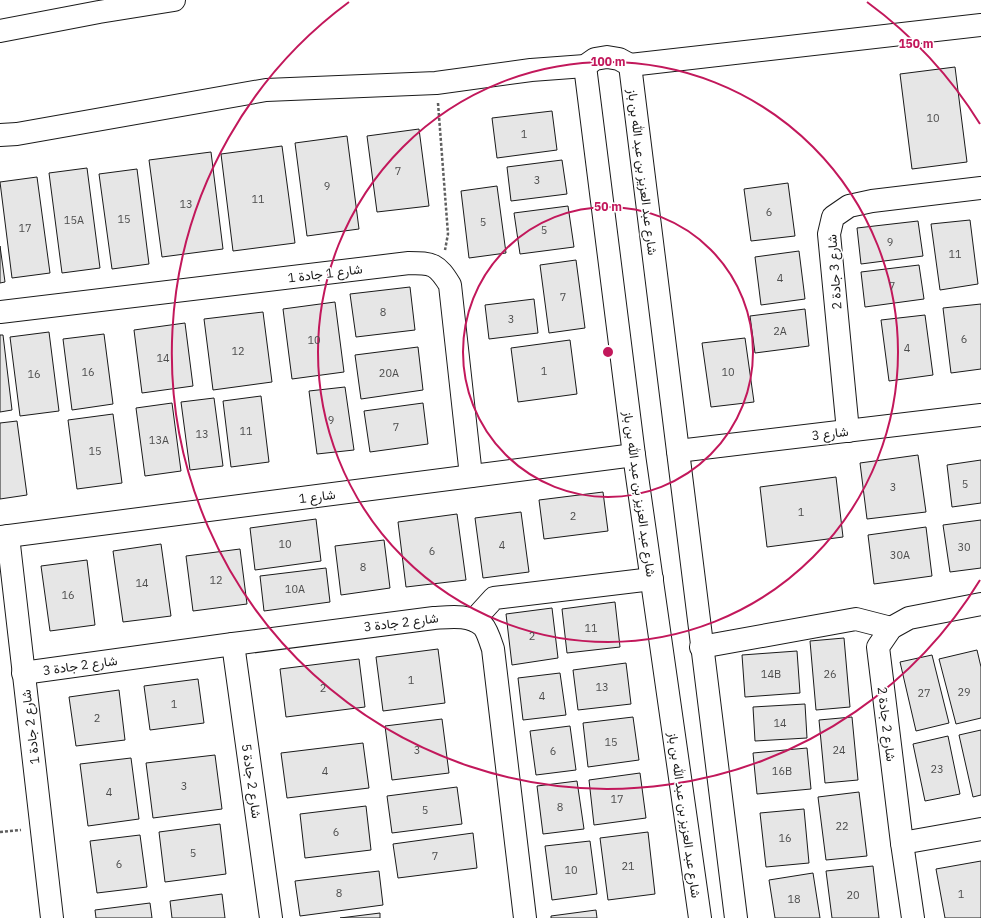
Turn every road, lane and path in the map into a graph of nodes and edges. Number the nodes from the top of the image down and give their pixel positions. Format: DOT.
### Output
graph roads {
  1 [pos="174,0"];
  2 [pos="99,12"];
  3 [pos="0,22"];
  4 [pos="981,25"];
  5 [pos="0,31"];
  6 [pos="630,65"];
  7 [pos="585,66"];
  8 [pos="436,83"];
  9 [pos="0,134"];
  10 [pos="981,188"];
  11 [pos="444,255"];
  12 [pos="0,312"];
  13 [pos="981,415"];
  14 [pos="848,431"];
  15 [pos="678,451"];
  16 [pos="634,454"];
  17 [pos="471,476"];
  18 [pos="4,536"];
  19 [pos="652,579"];
  20 [pos="981,604"];
  21 [pos="474,620"];
  22 [pos="891,628"];
  23 [pos="233,644"];
  24 [pos="702,647"];
  25 [pos="23,673"];
  26 [pos="981,829"];
  27 [pos="902,843"];
  28 [pos="52,918"];
  29 [pos="271,918"];
  30 [pos="525,918"];
  31 [pos="700,918"];
  32 [pos="736,918"];
  33 [pos="913,918"];
  1 -- 2 [label="main road"];
  2 -- 3 [label="main road"];
  2 -- 5 [label="main road"];
  4 -- 6 [label="main road"];
  6 -- 7 [label="main road"];
  6 -- 15 [label="main road, شارع عبد العزيز بن عبد الله بن باز"];
  7 -- 8 [label="main road"];
  7 -- 16 [label="main road, شارع عبد العزيز بن عبد الله بن باز"];
  8 -- 9 [label="main road"];
  8 -- 11 [label="path"];
  10 -- 14 [label="main road, شارع 3 جادة 2"];
  12 -- 17 [label="main road, شارع 1 جادة 1"];
  13 -- 14 [label="main road, شارع 3"];
  14 -- 15 [label="main road, شارع 3"];
  15 -- 24 [label="main road, شارع عبد العزيز بن عبد الله بن باز"];
  16 -- 17 [label="main road, شارع 1"];
  16 -- 19 [label="main road, شارع عبد العزيز بن عبد الله بن باز"];
  17 -- 18 [label="main road, شارع 1"];
  18 -- 25 [label="main road, شارع 2 جادة 1"];
  19 -- 21 [label="main road"];
  19 -- 31 [label="main road, شارع عبد العزيز بن عبد الله بن باز"];
  20 -- 22 [label="main road, شارع 2 جادة 2"];
  21 -- 23 [label="main road, شارع 2 جادة 3"];
  21 -- 30 [label="main road"];
  22 -- 24 [label="main road"];
  22 -- 27 [label="main road, شارع 2 جادة 2"];
  23 -- 25 [label="main road, شارع 2 جادة 3"];
  23 -- 29 [label="main road, شارع 2 جادة 5"];
  24 -- 32 [label="main road, شارع عبد العزيز بن عبد الله بن باز"];
  25 -- 28 [label="main road, شارع 2 جادة 1"];
  26 -- 27 [label="main road"];
  27 -- 33 [label="main road, شارع 2 جادة 2"];
}
